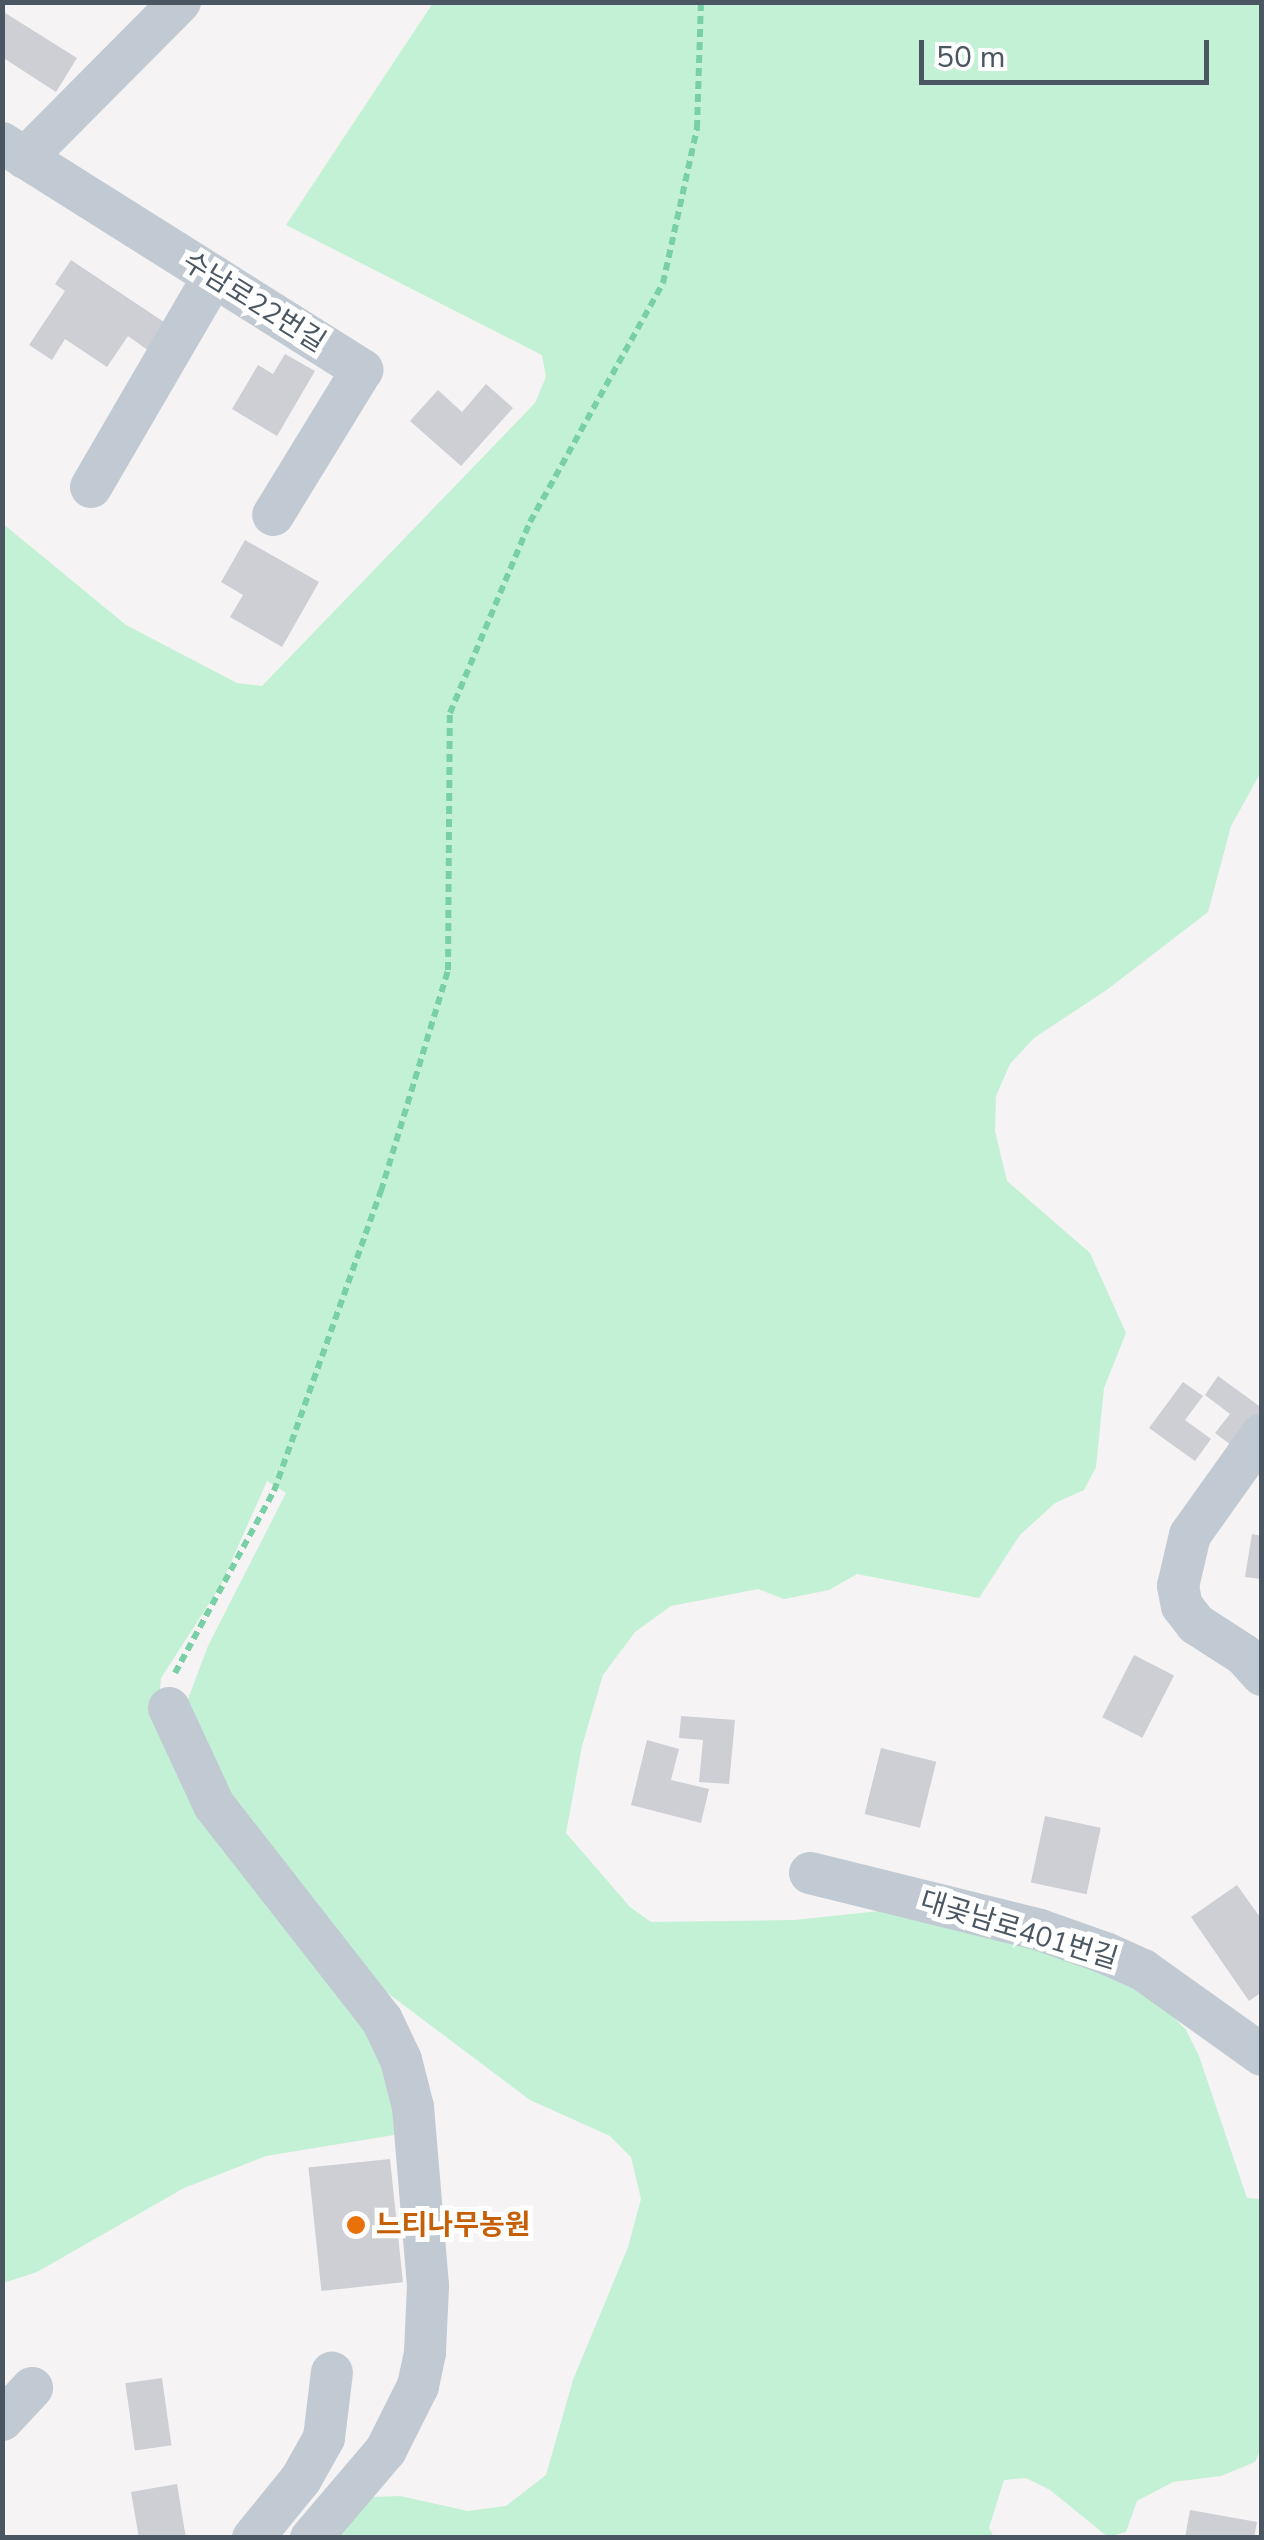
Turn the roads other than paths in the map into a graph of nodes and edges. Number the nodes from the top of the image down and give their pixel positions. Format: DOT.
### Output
graph roads {
  1 [pos="180,2"];
  2 [pos="14,150"];
  3 [pos="214,276"];
  4 [pos="91,487"];
  5 [pos="273,515"];
  6 [pos="1262,1434"];
  7 [pos="1262,1675"];
  8 [pos="168,1708"];
  9 [pos="810,1873"];
  10 [pos="1262,2055"];
  11 [pos="332,2372"];
  12 [pos="32,2388"];
  13 [pos="2,2420"];
  14 [pos="253,2538"];
  15 [pos="311,2538"];
  1 -- 2 [label="lane"];
  2 -- 3 [label="lane, 수남로22번길"];
  3 -- 4 [label="lane"];
  3 -- 5 [label="lane, 수남로22번길"];
  6 -- 7 [label="lane"];
  8 -- 15 [label="lane"];
  9 -- 10 [label="lane, 대곶남로401번길"];
  11 -- 14 [label="lane"];
  12 -- 13 [label="lane"];
}
